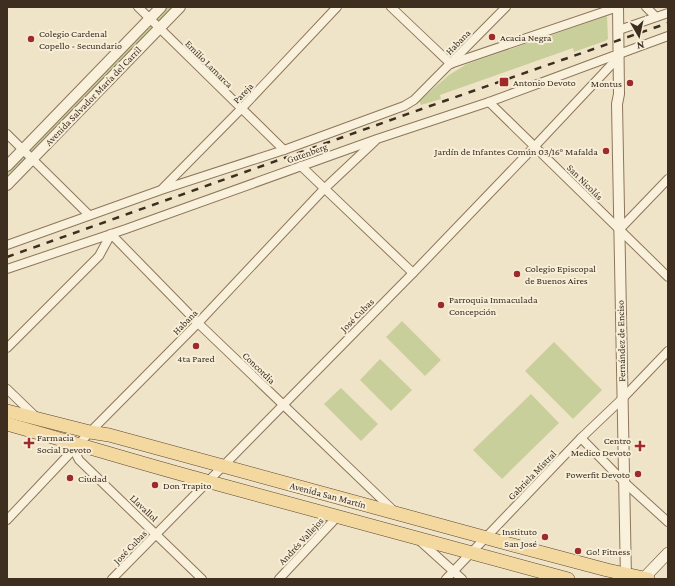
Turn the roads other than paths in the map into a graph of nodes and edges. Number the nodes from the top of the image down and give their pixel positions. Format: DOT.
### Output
graph roads {
  1 [pos="138,7"];
  2 [pos="161,7"];
  3 [pos="180,7"];
  4 [pos="337,7"];
  5 [pos="391,7"];
  6 [pos="506,7"];
  7 [pos="646,7"];
  8 [pos="614,8"];
  9 [pos="668,13"];
  10 [pos="656,17"];
  11 [pos="150,18"];
  12 [pos="159,28"];
  13 [pos="618,30"];
  14 [pos="668,36"];
  15 [pos="615,58"];
  16 [pos="450,64"];
  17 [pos="425,89"];
  18 [pos="489,102"];
  19 [pos="241,110"];
  20 [pos="7,134"];
  21 [pos="377,139"];
  22 [pos="535,146"];
  23 [pos="23,149"];
  24 [pos="284,150"];
  25 [pos="32,159"];
  26 [pos="7,166"];
  27 [pos="301,166"];
  28 [pos="668,179"];
  29 [pos="7,185"];
  30 [pos="324,189"];
  31 [pos="161,190"];
  32 [pos="89,215"];
  33 [pos="619,230"];
  34 [pos="111,234"];
  35 [pos="7,245"];
  36 [pos="7,268"];
  37 [pos="413,273"];
  38 [pos="668,277"];
  39 [pos="198,322"];
  40 [pos="7,348"];
  41 [pos="668,351"];
  42 [pos="7,389"];
  43 [pos="622,399"];
  44 [pos="283,405"];
  45 [pos="7,411"];
  46 [pos="37,418"];
  47 [pos="7,424"];
  48 [pos="90,432"];
  49 [pos="581,438"];
  50 [pos="77,447"];
  51 [pos="223,466"];
  52 [pos="208,482"];
  53 [pos="624,482"];
  54 [pos="396,513"];
  55 [pos="337,517"];
  56 [pos="7,520"];
  57 [pos="668,522"];
  58 [pos="156,534"];
  59 [pos="486,537"];
  60 [pos="418,539"];
  61 [pos="472,552"];
  62 [pos="668,553"];
  63 [pos="454,571"];
  64 [pos="626,577"];
  65 [pos="112,579"];
  66 [pos="202,579"];
  67 [pos="279,579"];
  68 [pos="446,579"];
  69 [pos="462,579"];
  70 [pos="568,579"];
  71 [pos="645,579"];
  1 -- 11 [label="street, Emilio Lamarca"];
  2 -- 11 [label="street, Avenida Salvador María del Carril"];
  3 -- 12 [label="street, Avenida Salvador María del Carril"];
  4 -- 19 [label="street, Pareja"];
  5 -- 16 [label="street"];
  6 -- 16 [label="street, Habana"];
  7 -- 10 [label="street"];
  8 -- 13 [label="street, Fernández de Enciso"];
  8 -- 15 [label="street, Fernández de Enciso"];
  8 -- 16 [label="street"];
  9 -- 10 [label="street"];
  10 -- 13 [label="street"];
  11 -- 12 [label="street, Emilio Lamarca"];
  11 -- 23 [label="street, Avenida Salvador María del Carril"];
  12 -- 19 [label="street, Emilio Lamarca"];
  12 -- 25 [label="street, Avenida Salvador María del Carril"];
  13 -- 15 [label="street, Fernández de Enciso"];
  14 -- 15 [label="street, Gutenberg"];
  15 -- 18 [label="street, Gutenberg"];
  15 -- 22 [label="street, José Cubas"];
  15 -- 33 [label="street, Fernández de Enciso"];
  16 -- 17 [label="street, Habana"];
  17 -- 24 [label="street, Gutenberg"];
  18 -- 21 [label="street, Gutenberg"];
  18 -- 22 [label="street, San Nicolás"];
  19 -- 24 [label="street, Emilio Lamarca"];
  19 -- 31 [label="street, Pareja"];
  20 -- 23 [label="street"];
  21 -- 27 [label="street, Gutenberg"];
  21 -- 30 [label="street, Habana"];
  22 -- 33 [label="street, San Nicolás"];
  22 -- 37 [label="street, José Cubas"];
  23 -- 25 [label="street"];
  23 -- 26 [label="street, Avenida Salvador María del Carril"];
  24 -- 31 [label="street, Gutenberg"];
  25 -- 29 [label="street, Avenida Salvador María del Carril"];
  25 -- 32 [label="street"];
  27 -- 30 [label="street"];
  27 -- 34 [label="street, Gutenberg"];
  28 -- 33 [label="street"];
  30 -- 37 [label="street"];
  30 -- 39 [label="street, Habana"];
  31 -- 32 [label="street, Gutenberg"];
  32 -- 35 [label="street, Gutenberg"];
  33 -- 38 [label="street, San Nicolás"];
  33 -- 43 [label="street, Fernández de Enciso"];
  34 -- 36 [label="street, Gutenberg"];
  34 -- 39 [label="street, Concordia"];
  34 -- 40 [label="street"];
  37 -- 44 [label="street, José Cubas"];
  39 -- 44 [label="street, Concordia"];
  39 -- 48 [label="street, Habana"];
  41 -- 43 [label="street, Gabriela Mistral"];
  42 -- 46 [label="street"];
  43 -- 49 [label="street, Gabriela Mistral"];
  43 -- 53 [label="street, Fernández de Enciso"];
  44 -- 51 [label="street, José Cubas"];
  44 -- 54 [label="street, Concordia"];
  45 -- 46 [label="main road, Avenida San Martín"];
  46 -- 48 [label="main road, Avenida San Martín"];
  47 -- 50 [label="main road, Avenida San Martín"];
  48 -- 50 [label="street, Habana"];
  48 -- 51 [label="main road, Avenida San Martín"];
  49 -- 53 [label="street"];
  49 -- 59 [label="street, Gabriela Mistral"];
  50 -- 52 [label="main road, Avenida San Martín"];
  50 -- 56 [label="street, Habana"];
  50 -- 58 [label="street, Llavallol"];
  51 -- 52 [label="street, José Cubas"];
  51 -- 54 [label="main road, Avenida San Martín"];
  52 -- 55 [label="main road, Avenida San Martín"];
  52 -- 58 [label="street, José Cubas"];
  53 -- 57 [label="street"];
  53 -- 64 [label="street, Fernández de Enciso"];
  54 -- 59 [label="main road, Avenida San Martín"];
  55 -- 60 [label="main road, Avenida San Martín"];
  55 -- 67 [label="street, Andrés Vallejos"];
  58 -- 65 [label="street, José Cubas"];
  58 -- 66 [label="street, Llavallol"];
  59 -- 61 [label="street, Gabriela Mistral"];
  59 -- 64 [label="main road, Avenida San Martín"];
  60 -- 61 [label="main road, Avenida San Martín"];
  60 -- 63 [label="street"];
  61 -- 63 [label="street, Gabriela Mistral"];
  61 -- 70 [label="main road, Avenida San Martín"];
  62 -- 71 [label="main road"];
  63 -- 68 [label="street, Gabriela Mistral"];
  63 -- 69 [label="street"];
  64 -- 71 [label="main road, Avenida San Martín"];
}
